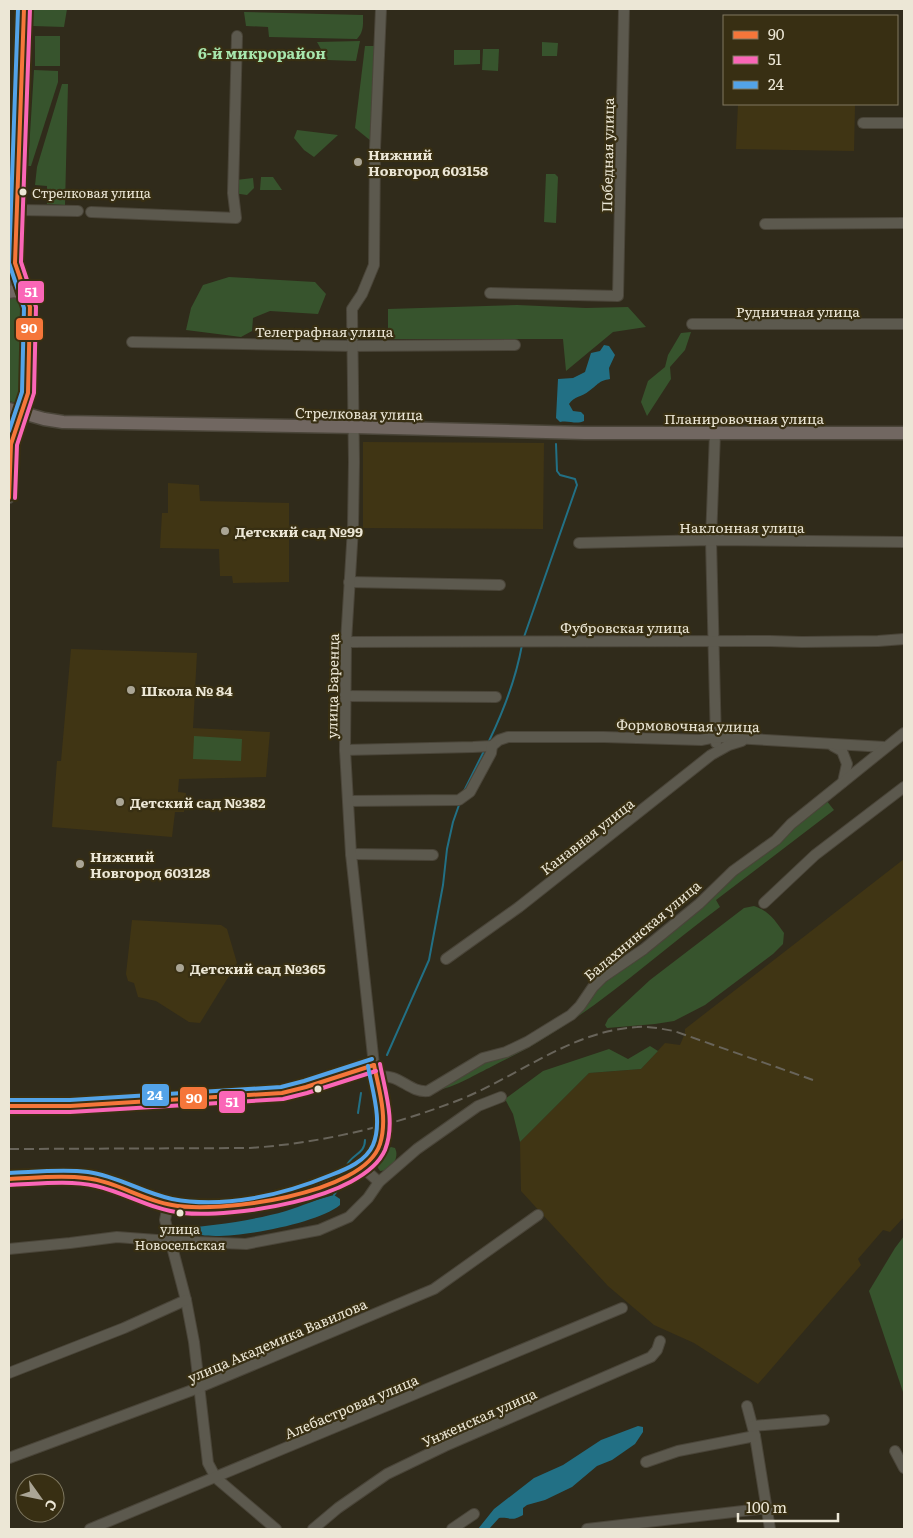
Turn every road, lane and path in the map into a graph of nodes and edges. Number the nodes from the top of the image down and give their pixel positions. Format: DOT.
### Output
graph roads {
  1 [pos="24,9"];
  2 [pos="381,9"];
  3 [pos="624,12"];
  4 [pos="237,36"];
  5 [pos="863,123"];
  6 [pos="904,123"];
  7 [pos="18,210"];
  8 [pos="78,211"];
  9 [pos="91,212"];
  10 [pos="904,223"];
  11 [pos="765,224"];
  12 [pos="12,268"];
  13 [pos="9,282"];
  14 [pos="9,292"];
  15 [pos="490,293"];
  16 [pos="26,297"];
  17 [pos="692,324"];
  18 [pos="904,324"];
  19 [pos="132,342"];
  20 [pos="515,345"];
  21 [pos="352,346"];
  22 [pos="28,393"];
  23 [pos="15,411"];
  24 [pos="44,419"];
  25 [pos="354,427"];
  26 [pos="9,429"];
  27 [pos="584,433"];
  28 [pos="715,433"];
  29 [pos="904,433"];
  30 [pos="11,444"];
  31 [pos="9,498"];
  32 [pos="711,540"];
  33 [pos="904,542"];
  34 [pos="579,543"];
  35 [pos="349,582"];
  36 [pos="500,585"];
  37 [pos="904,638"];
  38 [pos="346,642"];
  39 [pos="713,642"];
  40 [pos="345,696"];
  41 [pos="496,697"];
  42 [pos="904,733"];
  43 [pos="716,737"];
  44 [pos="748,739"];
  45 [pos="830,745"];
  46 [pos="492,746"];
  47 [pos="886,747"];
  48 [pos="345,750"];
  49 [pos="711,755"];
  50 [pos="843,782"];
  51 [pos="904,787"];
  52 [pos="348,801"];
  53 [pos="351,854"];
  54 [pos="433,855"];
  55 [pos="764,902"];
  56 [pos="446,959"];
  57 [pos="374,1065"];
  58 [pos="376,1077"];
  59 [pos="501,1097"];
  60 [pos="9,1106"];
  61 [pos="362,1167"];
  62 [pos="9,1179"];
  63 [pos="379,1182"];
  64 [pos="168,1205"];
  65 [pos="538,1215"];
  66 [pos="170,1241"];
  67 [pos="9,1249"];
  68 [pos="186,1300"];
  69 [pos="622,1308"];
  70 [pos="660,1341"];
  71 [pos="9,1373"];
  72 [pos="198,1388"];
  73 [pos="746,1406"];
  74 [pos="824,1420"];
  75 [pos="754,1431"];
  76 [pos="895,1452"];
  77 [pos="9,1458"];
  78 [pos="646,1462"];
  79 [pos="904,1468"];
  80 [pos="216,1478"];
  81 [pos="768,1508"];
  82 [pos="474,1514"];
  83 [pos="90,1529"];
  84 [pos="276,1529"];
  85 [pos="313,1529"];
  86 [pos="452,1529"];
  87 [pos="587,1529"];
  88 [pos="770,1529"];
  1 -- 7 [label="street"];
  2 -- 21 [label="street, улица Баренца"];
  3 -- 15 [label="street, Победная улица"];
  4 -- 9 [label="street"];
  5 -- 6 [label="street"];
  7 -- 8 [label="street"];
  7 -- 12 [label="street"];
  10 -- 11 [label="street"];
  12 -- 13 [label="street"];
  12 -- 16 [label="street"];
  14 -- 16 [label="main road"];
  16 -- 22 [label="main road"];
  17 -- 18 [label="street, Рудничная улица"];
  19 -- 21 [label="street, Телеграфная улица"];
  20 -- 21 [label="street, Телеграфная улица"];
  21 -- 25 [label="street, улица Баренца"];
  22 -- 23 [label="main road"];
  22 -- 24 [label="main road"];
  23 -- 24 [label="main road, Стрелковая улица"];
  23 -- 30 [label="street"];
  24 -- 25 [label="main road, Стрелковая улица"];
  25 -- 27 [label="main road, Стрелковая улица"];
  25 -- 35 [label="street, улица Баренца"];
  26 -- 30 [label="street"];
  27 -- 28 [label="main road, Планировочная улица"];
  28 -- 29 [label="main road, Планировочная улица"];
  28 -- 32 [label="street"];
  30 -- 31 [label="street"];
  32 -- 33 [label="street, Наклонная улица"];
  32 -- 34 [label="street, Наклонная улица"];
  32 -- 39 [label="street"];
  35 -- 36 [label="street"];
  35 -- 38 [label="street, улица Баренца"];
  37 -- 39 [label="street, Фубровская улица"];
  38 -- 39 [label="street, Фубровская улица"];
  38 -- 40 [label="street, улица Баренца"];
  39 -- 43 [label="street"];
  40 -- 41 [label="street"];
  40 -- 48 [label="street, улица Баренца"];
  42 -- 47 [label="street, Балахнинская улица"];
  43 -- 44 [label="street, Формовочная улица"];
  43 -- 46 [label="street, Формовочная улица"];
  43 -- 49 [label="street"];
  44 -- 45 [label="street, Формовочная улица"];
  44 -- 49 [label="street, Канавная улица"];
  45 -- 47 [label="street, Формовочная улица"];
  45 -- 50 [label="street"];
  46 -- 48 [label="street, Формовочная улица"];
  46 -- 52 [label="street"];
  47 -- 50 [label="street, Балахнинская улица"];
  48 -- 52 [label="street, улица Баренца"];
  49 -- 56 [label="street, Канавная улица"];
  50 -- 58 [label="street, Балахнинская улица"];
  51 -- 55 [label="street"];
  52 -- 53 [label="street, улица Баренца"];
  53 -- 54 [label="street"];
  53 -- 57 [label="street, улица Баренца"];
  57 -- 58 [label="street, улица Баренца"];
  57 -- 60 [label="street"];
  58 -- 61 [label="street, улица Баренца"];
  59 -- 63 [label="street"];
  61 -- 63 [label="street"];
  61 -- 64 [label="street"];
  62 -- 64 [label="street"];
  63 -- 66 [label="street"];
  64 -- 66 [label="street"];
  65 -- 72 [label="street, улица Академика Вавилова"];
  66 -- 67 [label="street"];
  66 -- 68 [label="street"];
  68 -- 71 [label="street"];
  68 -- 72 [label="street"];
  69 -- 80 [label="street, Алебастровая улица"];
  70 -- 85 [label="street, Унженская улица"];
  72 -- 77 [label="street, улица Академика Вавилова"];
  72 -- 80 [label="street"];
  73 -- 75 [label="street"];
  74 -- 75 [label="street"];
  75 -- 78 [label="street"];
  75 -- 81 [label="street"];
  76 -- 79 [label="street"];
  80 -- 83 [label="street, Алебастровая улица"];
  80 -- 84 [label="street"];
  81 -- 87 [label="street"];
  81 -- 88 [label="street"];
  82 -- 86 [label="street"];
}
